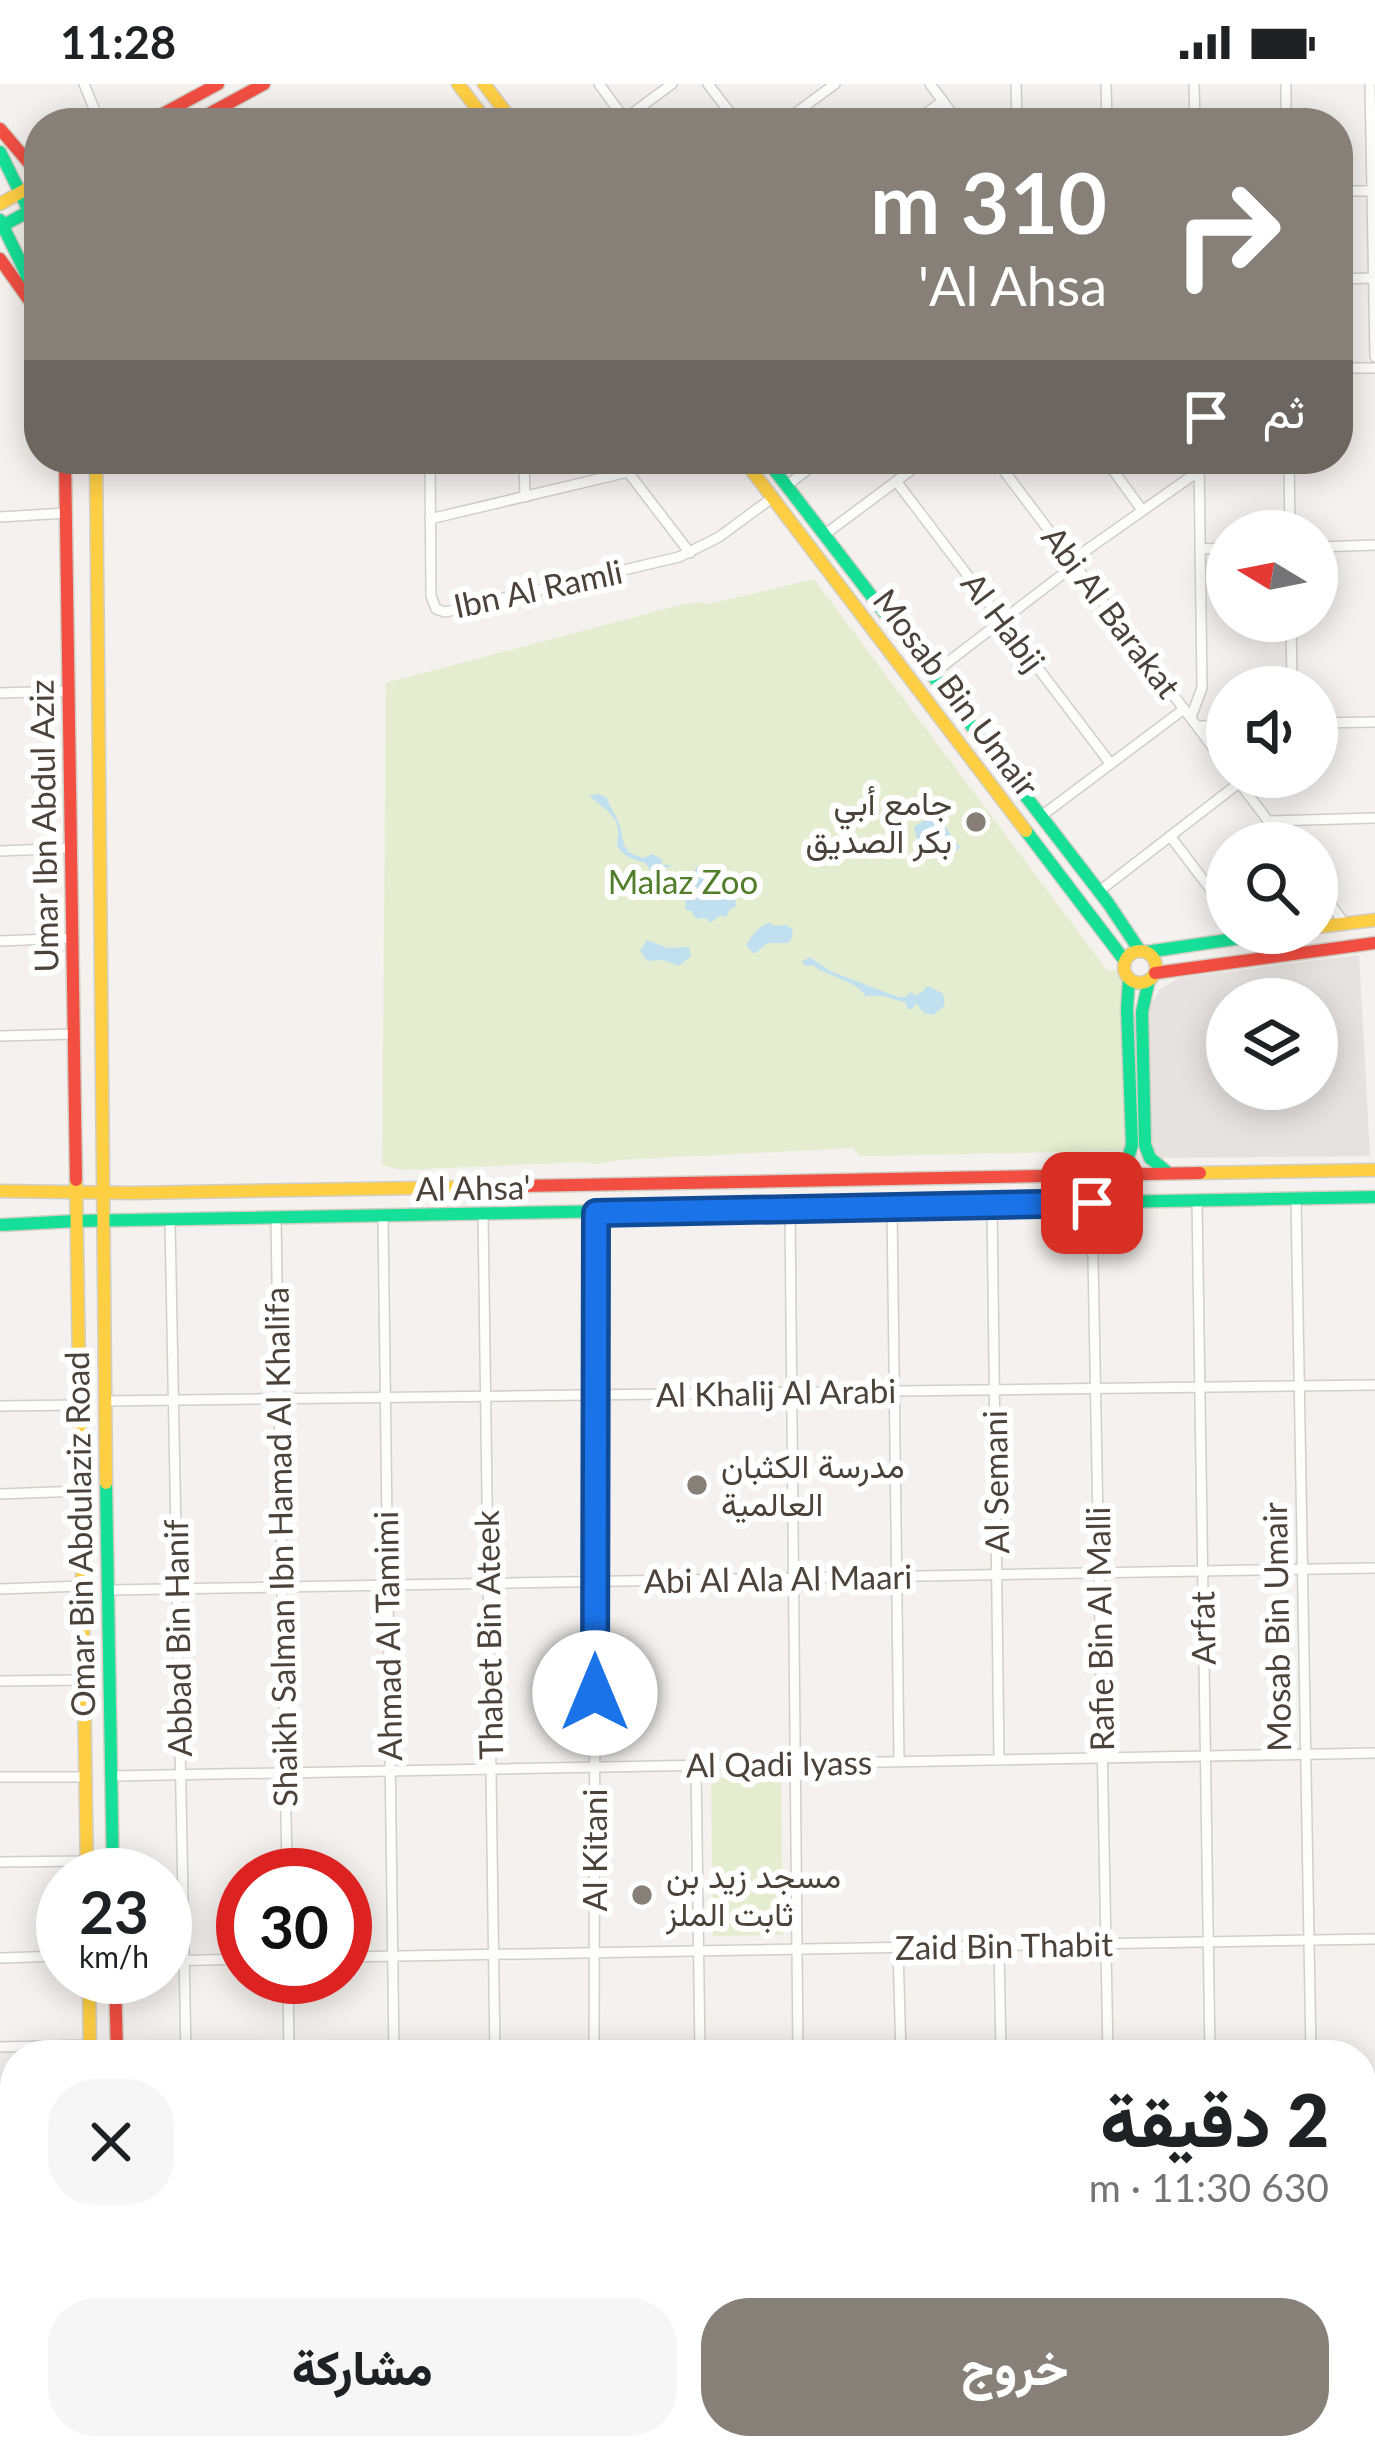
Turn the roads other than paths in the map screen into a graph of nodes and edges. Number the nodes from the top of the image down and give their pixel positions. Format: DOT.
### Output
graph roads {
  1 [pos="218,84"];
  2 [pos="264,84"];
  3 [pos="458,84"];
  4 [pos="484,84"];
  5 [pos="672,84"];
  6 [pos="836,84"];
  7 [pos="930,84"];
  8 [pos="1370,84"];
  9 [pos="1372,100"];
  10 [pos="943,101"];
  11 [pos="174,108"];
  12 [pos="220,108"];
  13 [pos="476,108"];
  14 [pos="502,108"];
  15 [pos="640,108"];
  16 [pos="803,108"];
  17 [pos="933,108"];
  18 [pos="948,108"];
  19 [pos="0,129"];
  20 [pos="0,152"];
  21 [pos="24,157"];
  22 [pos="24,190"];
  23 [pos="1373,191"];
  24 [pos="20,192"];
  25 [pos="24,197"];
  26 [pos="0,204"];
  27 [pos="1,224"];
  28 [pos="0,259"];
  29 [pos="24,269"];
  30 [pos="1373,278"];
  31 [pos="24,292"];
  32 [pos="1375,357"];
  33 [pos="65,474"];
  34 [pos="97,474"];
  35 [pos="430,474"];
  36 [pos="524,474"];
  37 [pos="620,474"];
  38 [pos="630,474"];
  39 [pos="754,474"];
  40 [pos="777,474"];
  41 [pos="802,474"];
  42 [pos="906,474"];
  43 [pos="1007,474"];
  44 [pos="1116,474"];
  45 [pos="1188,474"];
  46 [pos="1199,474"];
  47 [pos="1289,474"];
  48 [pos="896,481"];
  49 [pos="786,486"];
  50 [pos="525,497"];
  51 [pos="772,498"];
  52 [pos="1142,510"];
  53 [pos="1290,510"];
  54 [pos="66,513"];
  55 [pos="0,517"];
  56 [pos="430,519"];
  57 [pos="824,535"];
  58 [pos="1375,545"];
  59 [pos="1338,546"];
  60 [pos="1200,549"];
  61 [pos="1206,549"];
  62 [pos="689,553"];
  63 [pos="1076,563"];
  64 [pos="1003,621"];
  65 [pos="931,675"];
  66 [pos="68,692"];
  67 [pos="0,693"];
  68 [pos="1191,717"];
  69 [pos="1206,720"];
  70 [pos="1375,722"];
  71 [pos="1338,723"];
  72 [pos="1206,737"];
  73 [pos="1110,764"];
  74 [pos="1215,798"];
  75 [pos="1251,798"];
  76 [pos="1040,817"];
  77 [pos="1375,818"];
  78 [pos="1269,821"];
  79 [pos="1170,836"];
  80 [pos="71,848"];
  81 [pos="0,851"];
  82 [pos="1206,883"];
  83 [pos="1098,892"];
  84 [pos="1338,914"];
  85 [pos="1375,920"];
  86 [pos="1345,923"];
  87 [pos="1338,924"];
  88 [pos="73,938"];
  89 [pos="0,941"];
  90 [pos="1206,941"];
  91 [pos="1375,943"];
  92 [pos="1143,951"];
  93 [pos="1125,961"];
  94 [pos="1152,976"];
  95 [pos="1130,979"];
  96 [pos="74,1034"];
  97 [pos="0,1036"];
  98 [pos="1138,1145"];
  99 [pos="76,1162"];
  100 [pos="104,1170"];
  101 [pos="1375,1170"];
  102 [pos="1174,1173"];
  103 [pos="1115,1174"];
  104 [pos="0,1191"];
  105 [pos="55,1192"];
  106 [pos="104,1192"];
  107 [pos="133,1192"];
  108 [pos="75,1193"];
  109 [pos="1375,1197"];
  110 [pos="1297,1198"];
  111 [pos="1196,1201"];
  112 [pos="1092,1203"];
  113 [pos="992,1204"];
  114 [pos="892,1207"];
  115 [pos="790,1209"];
  116 [pos="596,1213"];
  117 [pos="482,1214"];
  118 [pos="382,1217"];
  119 [pos="276,1219"];
  120 [pos="76,1221"];
  121 [pos="129,1221"];
  122 [pos="170,1221"];
  123 [pos="103,1222"];
  124 [pos="53,1223"];
  125 [pos="0,1225"];
  126 [pos="76,1250"];
  127 [pos="102,1258"];
  128 [pos="1375,1385"];
  129 [pos="1300,1386"];
  130 [pos="1199,1387"];
  131 [pos="1096,1389"];
  132 [pos="994,1390"];
  133 [pos="894,1391"];
  134 [pos="792,1392"];
  135 [pos="596,1395"];
  136 [pos="485,1396"];
  137 [pos="385,1397"];
  138 [pos="279,1399"];
  139 [pos="174,1400"];
  140 [pos="105,1401"];
  141 [pos="79,1405"];
  142 [pos="0,1406"];
  143 [pos="81,1491"];
  144 [pos="0,1494"];
  145 [pos="1375,1568"];
  146 [pos="1303,1569"];
  147 [pos="1202,1571"];
  148 [pos="1099,1573"];
  149 [pos="997,1575"];
  150 [pos="897,1576"];
  151 [pos="794,1578"];
  152 [pos="596,1582"];
  153 [pos="488,1584"];
  154 [pos="82,1586"];
  155 [pos="388,1586"];
  156 [pos="282,1587"];
  157 [pos="0,1588"];
  158 [pos="178,1589"];
  159 [pos="109,1590"];
  160 [pos="84,1680"];
  161 [pos="0,1681"];
  162 [pos="1375,1753"];
  163 [pos="1306,1754"];
  164 [pos="1205,1756"];
  165 [pos="1102,1758"];
  166 [pos="999,1760"];
  167 [pos="899,1762"];
  168 [pos="795,1763"];
  169 [pos="696,1766"];
  170 [pos="595,1767"];
  171 [pos="491,1769"];
  172 [pos="390,1771"];
  173 [pos="285,1773"];
  174 [pos="181,1775"];
  175 [pos="111,1776"];
  176 [pos="0,1777"];
  177 [pos="85,1777"];
  178 [pos="87,1848"];
  179 [pos="112,1848"];
  180 [pos="182,1848"];
  181 [pos="286,1848"];
  182 [pos="0,1862"];
  183 [pos="36,1864"];
  184 [pos="1375,1939"];
  185 [pos="1309,1940"];
  186 [pos="1208,1942"];
  187 [pos="1106,1944"];
  188 [pos="999,1946"];
  189 [pos="898,1948"];
  190 [pos="797,1949"];
  191 [pos="699,1951"];
  192 [pos="594,1953"];
  193 [pos="494,1955"];
  194 [pos="36,1957"];
  195 [pos="372,1957"];
  196 [pos="392,1957"];
  197 [pos="0,1958"];
  198 [pos="89,2004"];
  199 [pos="116,2004"];
  200 [pos="185,2004"];
  201 [pos="289,2004"];
  202 [pos="90,2040"];
  203 [pos="117,2040"];
  204 [pos="187,2040"];
  205 [pos="290,2040"];
  206 [pos="394,2040"];
  207 [pos="495,2040"];
  208 [pos="594,2040"];
  209 [pos="700,2040"];
  210 [pos="798,2040"];
  211 [pos="900,2040"];
  212 [pos="1001,2040"];
  213 [pos="1108,2040"];
  214 [pos="1210,2040"];
  215 [pos="1311,2040"];
  1 -- 11 [label="main road"];
  2 -- 12 [label="main road"];
  3 -- 13 [label="main road"];
  4 -- 14 [label="main road"];
  5 -- 15 [label="street"];
  6 -- 16 [label="street"];
  7 -- 10 [label="street"];
  8 -- 9 [label="street"];
  9 -- 23 [label="street"];
  10 -- 17 [label="street"];
  10 -- 18 [label="street"];
  19 -- 21 [label="main road"];
  20 -- 24 [label="main road"];
  22 -- 24 [label="main road"];
  23 -- 30 [label="street"];
  24 -- 25 [label="main road"];
  24 -- 26 [label="main road"];
  27 -- 29 [label="main road"];
  28 -- 31 [label="main road"];
  30 -- 32 [label="street"];
  33 -- 54 [label="main road, Umar Ibn Abdul Aziz"];
  34 -- 100 [label="main road, Umar Ibn Abdul Aziz"];
  35 -- 56 [label="street, Ibn Al Ramli"];
  36 -- 50 [label="street"];
  37 -- 50 [label="street"];
  38 -- 62 [label="street"];
  39 -- 51 [label="main road, Mosab Bin Umair"];
  40 -- 49 [label="main road, Mosab Bin Umair"];
  41 -- 49 [label="street"];
  42 -- 48 [label="street"];
  43 -- 63 [label="street, Abi Al Barakat"];
  44 -- 52 [label="street"];
  45 -- 52 [label="street"];
  46 -- 60 [label="street"];
  47 -- 53 [label="street"];
  48 -- 57 [label="street"];
  48 -- 64 [label="street, Al Habij"];
  49 -- 57 [label="main road, Mosab Bin Umair"];
  50 -- 56 [label="street"];
  51 -- 62 [label="street, Ibn Al Ramli"];
  51 -- 93 [label="main road, Mosab Bin Umair"];
  52 -- 63 [label="street"];
  54 -- 55 [label="street"];
  54 -- 66 [label="main road, Umar Ibn Abdul Aziz"];
  56 -- 62 [label="street, Ibn Al Ramli"];
  57 -- 65 [label="main road, Mosab Bin Umair"];
  58 -- 59 [label="street"];
  60 -- 61 [label="street"];
  60 -- 68 [label="street"];
  63 -- 64 [label="street"];
  63 -- 68 [label="street, Abi Al Barakat"];
  64 -- 65 [label="street"];
  64 -- 73 [label="street, Al Habij"];
  65 -- 76 [label="main road, Mosab Bin Umair"];
  66 -- 67 [label="street"];
  66 -- 80 [label="main road, Umar Ibn Abdul Aziz"];
  68 -- 69 [label="street"];
  68 -- 72 [label="street, Abi Al Barakat"];
  68 -- 73 [label="street"];
  70 -- 71 [label="street"];
  73 -- 76 [label="street"];
  74 -- 79 [label="street"];
  75 -- 78 [label="street"];
  76 -- 83 [label="main road, Mosab Bin Umair"];
  77 -- 78 [label="street"];
  79 -- 82 [label="street"];
  79 -- 83 [label="street"];
  80 -- 81 [label="street"];
  80 -- 88 [label="main road, Umar Ibn Abdul Aziz"];
  83 -- 92 [label="main road, Mosab Bin Umair"];
  84 -- 86 [label="street"];
  85 -- 86 [label="main road"];
  86 -- 87 [label="main road"];
  88 -- 89 [label="street"];
  88 -- 96 [label="main road, Umar Ibn Abdul Aziz"];
  90 -- 92 [label="main road"];
  91 -- 94 [label="main road"];
  92 -- 93 [label="main road"];
  92 -- 94 [label="main road, Mosab Bin Umair"];
  93 -- 95 [label="main road, Mosab Bin Umair"];
  94 -- 95 [label="main road"];
  94 -- 98 [label="main road, Mosab Bin Umair"];
  95 -- 98 [label="main road, Mosab Bin Umair"];
  96 -- 97 [label="street"];
  96 -- 99 [label="main road, Umar Ibn Abdul Aziz"];
  98 -- 102 [label="main road"];
  98 -- 103 [label="main road"];
  99 -- 100 [label="main road"];
  99 -- 108 [label="main road, Umar Ibn Abdul Aziz"];
  100 -- 106 [label="main road, Umar Ibn Abdul Aziz"];
  101 -- 102 [label="main road, Al Ahsa'"];
  102 -- 103 [label="main road, Al Ahsa'"];
  103 -- 107 [label="main road, Al Ahsa'"];
  104 -- 105 [label="main road, Al Ahsa'"];
  105 -- 108 [label="main road, Al Ahsa'"];
  105 -- 124 [label="main road"];
  106 -- 107 [label="main road, Al Ahsa'"];
  106 -- 108 [label="main road, Al Ahsa'"];
  106 -- 123 [label="main road, Omar Bin Abdulaziz Road"];
  107 -- 121 [label="main road"];
  108 -- 120 [label="main road, Omar Bin Abdulaziz Road"];
  109 -- 110 [label="main road, Al Ahsa'"];
  110 -- 111 [label="main road, Al Ahsa'"];
  110 -- 129 [label="street, Mosab Bin Umair"];
  111 -- 112 [label="main road, Al Ahsa'"];
  111 -- 130 [label="street, Arfat"];
  112 -- 113 [label="main road, Al Ahsa'"];
  112 -- 131 [label="street, Rafie Bin Al Malli"];
  113 -- 114 [label="main road, Al Ahsa'"];
  113 -- 132 [label="street, Al Semani"];
  114 -- 115 [label="main road, Al Ahsa'"];
  114 -- 133 [label="street"];
  115 -- 116 [label="main road, Al Ahsa'"];
  115 -- 134 [label="street"];
  116 -- 117 [label="main road, Al Ahsa'"];
  116 -- 135 [label="street, Al Kitani"];
  117 -- 118 [label="main road, Al Ahsa'"];
  117 -- 136 [label="street, Thabet Bin Ateek"];
  118 -- 119 [label="main road, Al Ahsa'"];
  118 -- 137 [label="street, Ahmad Al Tamimi"];
  119 -- 122 [label="main road, Al Ahsa'"];
  119 -- 138 [label="street, Shaikh Salman Ibn Hamad Al Khalifa"];
  120 -- 123 [label="main road, Al Ahsa'"];
  120 -- 124 [label="main road, Al Ahsa'"];
  120 -- 126 [label="main road, Omar Bin Abdulaziz Road"];
  121 -- 122 [label="main road, Al Ahsa'"];
  121 -- 123 [label="main road, Al Ahsa'"];
  122 -- 139 [label="street, Abbad Bin Hanif"];
  123 -- 127 [label="main road, Omar Bin Abdulaziz Road"];
  124 -- 125 [label="main road, Al Ahsa'"];
  126 -- 127 [label="main road"];
  126 -- 141 [label="main road, Omar Bin Abdulaziz Road"];
  127 -- 140 [label="main road, Omar Bin Abdulaziz Road"];
  128 -- 129 [label="street, Al Khalij Al Arabi"];
  129 -- 130 [label="street, Al Khalij Al Arabi"];
  129 -- 146 [label="street, Mosab Bin Umair"];
  130 -- 131 [label="street, Al Khalij Al Arabi"];
  130 -- 147 [label="street, Arfat"];
  131 -- 132 [label="street, Al Khalij Al Arabi"];
  131 -- 148 [label="street, Rafie Bin Al Malli"];
  132 -- 133 [label="street, Al Khalij Al Arabi"];
  132 -- 149 [label="street, Al Semani"];
  133 -- 134 [label="street, Al Khalij Al Arabi"];
  133 -- 150 [label="street"];
  134 -- 135 [label="street, Al Khalij Al Arabi"];
  134 -- 151 [label="street"];
  135 -- 136 [label="street, Al Khalij Al Arabi"];
  135 -- 152 [label="street, Al Kitani"];
  136 -- 137 [label="street, Al Khalij Al Arabi"];
  136 -- 153 [label="street, Thabet Bin Ateek"];
  137 -- 138 [label="street, Al Khalij Al Arabi"];
  137 -- 155 [label="street, Ahmad Al Tamimi"];
  138 -- 139 [label="street, Al Khalij Al Arabi"];
  138 -- 156 [label="street, Shaikh Salman Ibn Hamad Al Khalifa"];
  139 -- 140 [label="street, Al Khalij Al Arabi"];
  139 -- 158 [label="street, Abbad Bin Hanif"];
  140 -- 159 [label="main road, Omar Bin Abdulaziz Road"];
  141 -- 142 [label="street"];
  141 -- 143 [label="main road, Omar Bin Abdulaziz Road"];
  143 -- 144 [label="street"];
  143 -- 154 [label="main road, Omar Bin Abdulaziz Road"];
  145 -- 146 [label="street, Abi Al Ala Al Maari"];
  146 -- 147 [label="street, Abi Al Ala Al Maari"];
  146 -- 163 [label="street, Mosab Bin Umair"];
  147 -- 148 [label="street, Abi Al Ala Al Maari"];
  147 -- 164 [label="street, Arfat"];
  148 -- 149 [label="street, Abi Al Ala Al Maari"];
  148 -- 165 [label="street, Rafie Bin Al Malli"];
  149 -- 150 [label="street, Abi Al Ala Al Maari"];
  149 -- 166 [label="street, Al Semani"];
  150 -- 151 [label="street, Abi Al Ala Al Maari"];
  150 -- 167 [label="street"];
  151 -- 152 [label="street, Abi Al Ala Al Maari"];
  151 -- 168 [label="street"];
  152 -- 153 [label="street, Abi Al Ala Al Maari"];
  152 -- 170 [label="street, Al Kitani"];
  153 -- 155 [label="street, Abi Al Ala Al Maari"];
  153 -- 171 [label="street, Thabet Bin Ateek"];
  154 -- 157 [label="street"];
  154 -- 160 [label="main road, Omar Bin Abdulaziz Road"];
  155 -- 156 [label="street, Abi Al Ala Al Maari"];
  155 -- 172 [label="street, Ahmad Al Tamimi"];
  156 -- 158 [label="street, Abi Al Ala Al Maari"];
  156 -- 173 [label="street, Shaikh Salman Ibn Hamad Al Khalifa"];
  158 -- 159 [label="street, Abi Al Ala Al Maari"];
  158 -- 174 [label="street, Abbad Bin Hanif"];
  159 -- 175 [label="main road, Omar Bin Abdulaziz Road"];
  160 -- 161 [label="street"];
  160 -- 177 [label="main road, Omar Bin Abdulaziz Road"];
  162 -- 163 [label="street, Al Qadi Iyass"];
  163 -- 164 [label="street, Al Qadi Iyass"];
  163 -- 185 [label="street, Mosab Bin Umair"];
  164 -- 165 [label="street, Al Qadi Iyass"];
  164 -- 186 [label="street, Arfat"];
  165 -- 166 [label="street, Al Qadi Iyass"];
  165 -- 187 [label="street, Rafie Bin Al Malli"];
  166 -- 167 [label="street, Al Qadi Iyass"];
  167 -- 168 [label="street, Al Qadi Iyass"];
  168 -- 169 [label="street, Al Qadi Iyass"];
  168 -- 190 [label="street"];
  169 -- 170 [label="street, Al Qadi Iyass"];
  169 -- 191 [label="street"];
  170 -- 171 [label="street, Al Qadi Iyass"];
  170 -- 192 [label="street, Al Kitani"];
  171 -- 172 [label="street, Al Qadi Iyass"];
  171 -- 193 [label="street, Thabet Bin Ateek"];
  172 -- 173 [label="street, Al Qadi Iyass"];
  172 -- 196 [label="street, Ahmad Al Tamimi"];
  173 -- 174 [label="street, Al Qadi Iyass"];
  173 -- 181 [label="street, Shaikh Salman Ibn Hamad Al Khalifa"];
  174 -- 175 [label="street, Al Qadi Iyass"];
  174 -- 180 [label="street, Abbad Bin Hanif"];
  175 -- 179 [label="main road, Omar Bin Abdulaziz Road"];
  176 -- 177 [label="street"];
  177 -- 178 [label="main road, Omar Bin Abdulaziz Road"];
  182 -- 183 [label="street"];
  184 -- 185 [label="street, Zaid Bin Thabit"];
  185 -- 186 [label="street, Zaid Bin Thabit"];
  185 -- 215 [label="street, Mosab Bin Umair"];
  186 -- 187 [label="street, Zaid Bin Thabit"];
  186 -- 214 [label="street, Arfat"];
  187 -- 188 [label="street, Zaid Bin Thabit"];
  187 -- 213 [label="street, Rafie Bin Al Malli"];
  188 -- 189 [label="street, Zaid Bin Thabit"];
  188 -- 212 [label="street"];
  189 -- 190 [label="street, Zaid Bin Thabit"];
  189 -- 211 [label="street"];
  190 -- 191 [label="street, Zaid Bin Thabit"];
  190 -- 210 [label="street"];
  191 -- 192 [label="street, Zaid Bin Thabit"];
  191 -- 209 [label="street"];
  192 -- 193 [label="street, Zaid Bin Thabit"];
  192 -- 208 [label="street, Al Kitani"];
  193 -- 196 [label="street, Zaid Bin Thabit"];
  193 -- 207 [label="street, Thabet Bin Ateek"];
  194 -- 197 [label="street"];
  195 -- 196 [label="street, Zaid Bin Thabit"];
  196 -- 206 [label="street, Ahmad Al Tamimi"];
  198 -- 202 [label="main road"];
  199 -- 203 [label="main road"];
  200 -- 204 [label="street, Abbad Bin Hanif"];
  201 -- 205 [label="street"];
}
